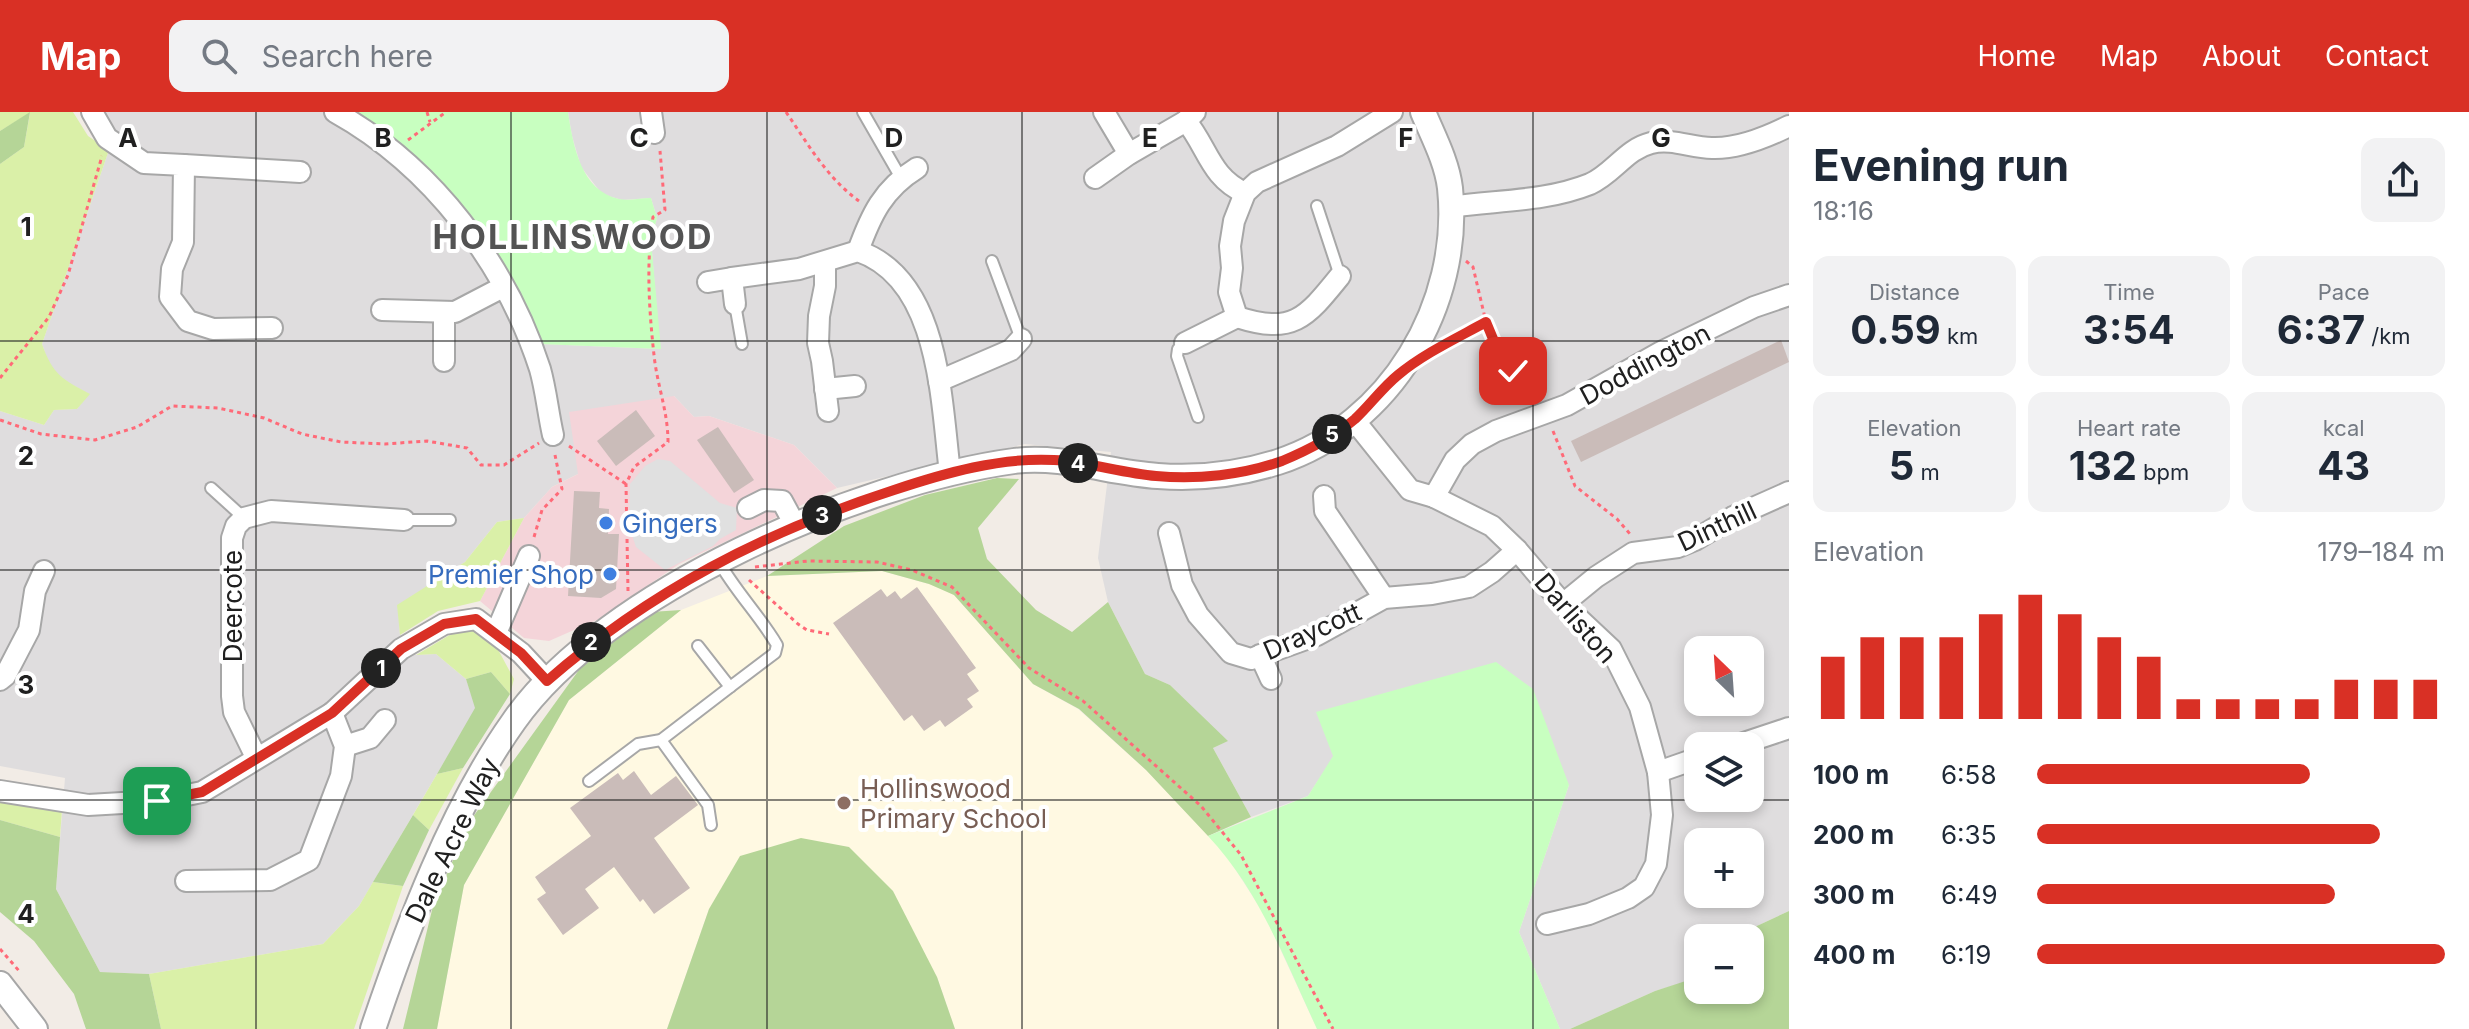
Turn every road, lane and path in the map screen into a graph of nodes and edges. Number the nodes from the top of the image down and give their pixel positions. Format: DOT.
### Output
graph roads {
  1 [pos="92,112"];
  2 [pos="335,112"];
  3 [pos="427,112"];
  4 [pos="446,112"];
  5 [pos="786,112"];
  6 [pos="863,112"];
  7 [pos="1104,112"];
  8 [pos="1392,112"];
  9 [pos="1423,112"];
  10 [pos="1190,116"];
  11 [pos="430,122"];
  12 [pos="652,122"];
  13 [pos="1789,126"];
  14 [pos="107,138"];
  15 [pos="395,154"];
  16 [pos="1129,154"];
  17 [pos="184,165"];
  18 [pos="300,172"];
  19 [pos="909,173"];
  20 [pos="1095,178"];
  21 [pos="1245,193"];
  22 [pos="1317,206"];
  23 [pos="1450,207"];
  24 [pos="872,211"];
  25 [pos="1449,245"];
  26 [pos="858,251"];
  27 [pos="992,261"];
  28 [pos="825,262"];
  29 [pos="1340,276"];
  30 [pos="732,278"];
  31 [pos="708,282"];
  32 [pos="503,287"];
  33 [pos="1789,295"];
  34 [pos="735,304"];
  35 [pos="382,310"];
  36 [pos="444,312"];
  37 [pos="1237,317"];
  38 [pos="1486,322"];
  39 [pos="272,328"];
  40 [pos="1021,339"];
  41 [pos="1185,343"];
  42 [pos="742,344"];
  43 [pos="1429,356"];
  44 [pos="444,361"];
  45 [pos="0,378"];
  46 [pos="939,381"];
  47 [pos="855,386"];
  48 [pos="825,389"];
  49 [pos="828,411"];
  50 [pos="1546,412"];
  51 [pos="1198,417"];
  52 [pos="0,420"];
  53 [pos="1354,420"];
  54 [pos="553,435"];
  55 [pos="950,473"];
  56 [pos="626,484"];
  57 [pos="211,488"];
  58 [pos="1789,492"];
  59 [pos="1324,496"];
  60 [pos="1434,497"];
  61 [pos="748,508"];
  62 [pos="244,518"];
  63 [pos="404,520"];
  64 [pos="450,520"];
  65 [pos="795,525"];
  66 [pos="1169,533"];
  67 [pos="1517,550"];
  68 [pos="1633,553"];
  69 [pos="529,556"];
  70 [pos="726,567"];
  71 [pos="44,571"];
  72 [pos="1384,598"];
  73 [pos="1563,604"];
  74 [pos="635,612"];
  75 [pos="496,633"];
  76 [pos="829,634"];
  77 [pos="698,646"];
  78 [pos="1260,655"];
  79 [pos="1271,679"];
  80 [pos="0,680"];
  81 [pos="547,681"];
  82 [pos="730,687"];
  83 [pos="332,713"];
  84 [pos="385,720"];
  85 [pos="1789,728"];
  86 [pos="1764,736"];
  87 [pos="661,740"];
  88 [pos="345,746"];
  89 [pos="256,757"];
  90 [pos="1684,763"];
  91 [pos="1658,772"];
  92 [pos="589,781"];
  93 [pos="0,791"];
  94 [pos="711,825"];
  95 [pos="186,881"];
  96 [pos="1547,924"];
  97 [pos="0,984"];
  98 [pos="35,1029"];
  99 [pos="373,1029"];
  100 [pos="1333,1029"];
  1 -- 14 [label="street"];
  2 -- 15 [label="street"];
  3 -- 11 [label="path"];
  4 -- 11 [label="path"];
  5 -- 24 [label="path"];
  6 -- 19 [label="lane"];
  7 -- 16 [label="street"];
  8 -- 21 [label="street"];
  9 -- 23 [label="street, Dale Acre Way"];
  10 -- 16 [label="street"];
  10 -- 21 [label="street"];
  11 -- 15 [label="path"];
  12 -- 56 [label="path"];
  13 -- 23 [label="street"];
  14 -- 17 [label="street"];
  14 -- 45 [label="path"];
  15 -- 32 [label="street"];
  16 -- 20 [label="street"];
  17 -- 18 [label="street"];
  17 -- 39 [label="street"];
  19 -- 24 [label="street"];
  21 -- 37 [label="street"];
  22 -- 29 [label="lane"];
  23 -- 25 [label="street, Dale Acre Way"];
  24 -- 26 [label="street"];
  25 -- 38 [label="path"];
  25 -- 53 [label="street, Dale Acre Way"];
  26 -- 28 [label="street"];
  26 -- 46 [label="street"];
  27 -- 40 [label="lane"];
  28 -- 30 [label="street"];
  28 -- 48 [label="street"];
  29 -- 37 [label="street"];
  30 -- 31 [label="street"];
  30 -- 34 [label="street"];
  32 -- 36 [label="street"];
  32 -- 54 [label="street"];
  33 -- 50 [label="street, Doddington"];
  34 -- 42 [label="lane"];
  35 -- 36 [label="street"];
  36 -- 44 [label="street"];
  37 -- 41 [label="street"];
  38 -- 43 [label="path"];
  38 -- 50 [label="path"];
  40 -- 46 [label="street"];
  41 -- 51 [label="lane"];
  46 -- 55 [label="street"];
  47 -- 48 [label="street"];
  48 -- 49 [label="street"];
  50 -- 60 [label="street, Doddington"];
  50 -- 68 [label="path"];
  52 -- 54 [label="path"];
  53 -- 55 [label="street, Dale Acre Way"];
  53 -- 60 [label="street, Darliston"];
  54 -- 56 [label="path"];
  54 -- 69 [label="path"];
  55 -- 65 [label="street, Dale Acre Way"];
  56 -- 74 [label="path"];
  57 -- 62 [label="lane"];
  58 -- 68 [label="street, Dinthill"];
  59 -- 72 [label="street"];
  60 -- 67 [label="street, Darliston"];
  61 -- 65 [label="street"];
  62 -- 63 [label="street, Deercote"];
  62 -- 89 [label="street, Deercote"];
  63 -- 64 [label="lane"];
  65 -- 70 [label="street, Dale Acre Way"];
  66 -- 78 [label="street, Draycott"];
  67 -- 72 [label="street, Draycott"];
  67 -- 73 [label="street, Darliston"];
  68 -- 73 [label="street, Dinthill"];
  69 -- 75 [label="street"];
  70 -- 74 [label="street, Dale Acre Way"];
  70 -- 76 [label="path"];
  70 -- 82 [label="lane"];
  70 -- 100 [label="path"];
  71 -- 80 [label="street"];
  72 -- 78 [label="street, Draycott"];
  73 -- 91 [label="street, Darliston"];
  74 -- 81 [label="street, Dale Acre Way"];
  75 -- 81 [label="street"];
  75 -- 83 [label="street"];
  77 -- 82 [label="lane"];
  78 -- 79 [label="street"];
  81 -- 99 [label="street, Dale Acre Way"];
  82 -- 87 [label="lane"];
  83 -- 88 [label="street"];
  83 -- 89 [label="street"];
  84 -- 88 [label="street"];
  85 -- 86 [label="street"];
  87 -- 92 [label="lane"];
  87 -- 94 [label="lane"];
  88 -- 95 [label="street"];
  89 -- 93 [label="street"];
  90 -- 91 [label="street"];
  91 -- 96 [label="street, Darliston"];
  97 -- 98 [label="street"];
}
